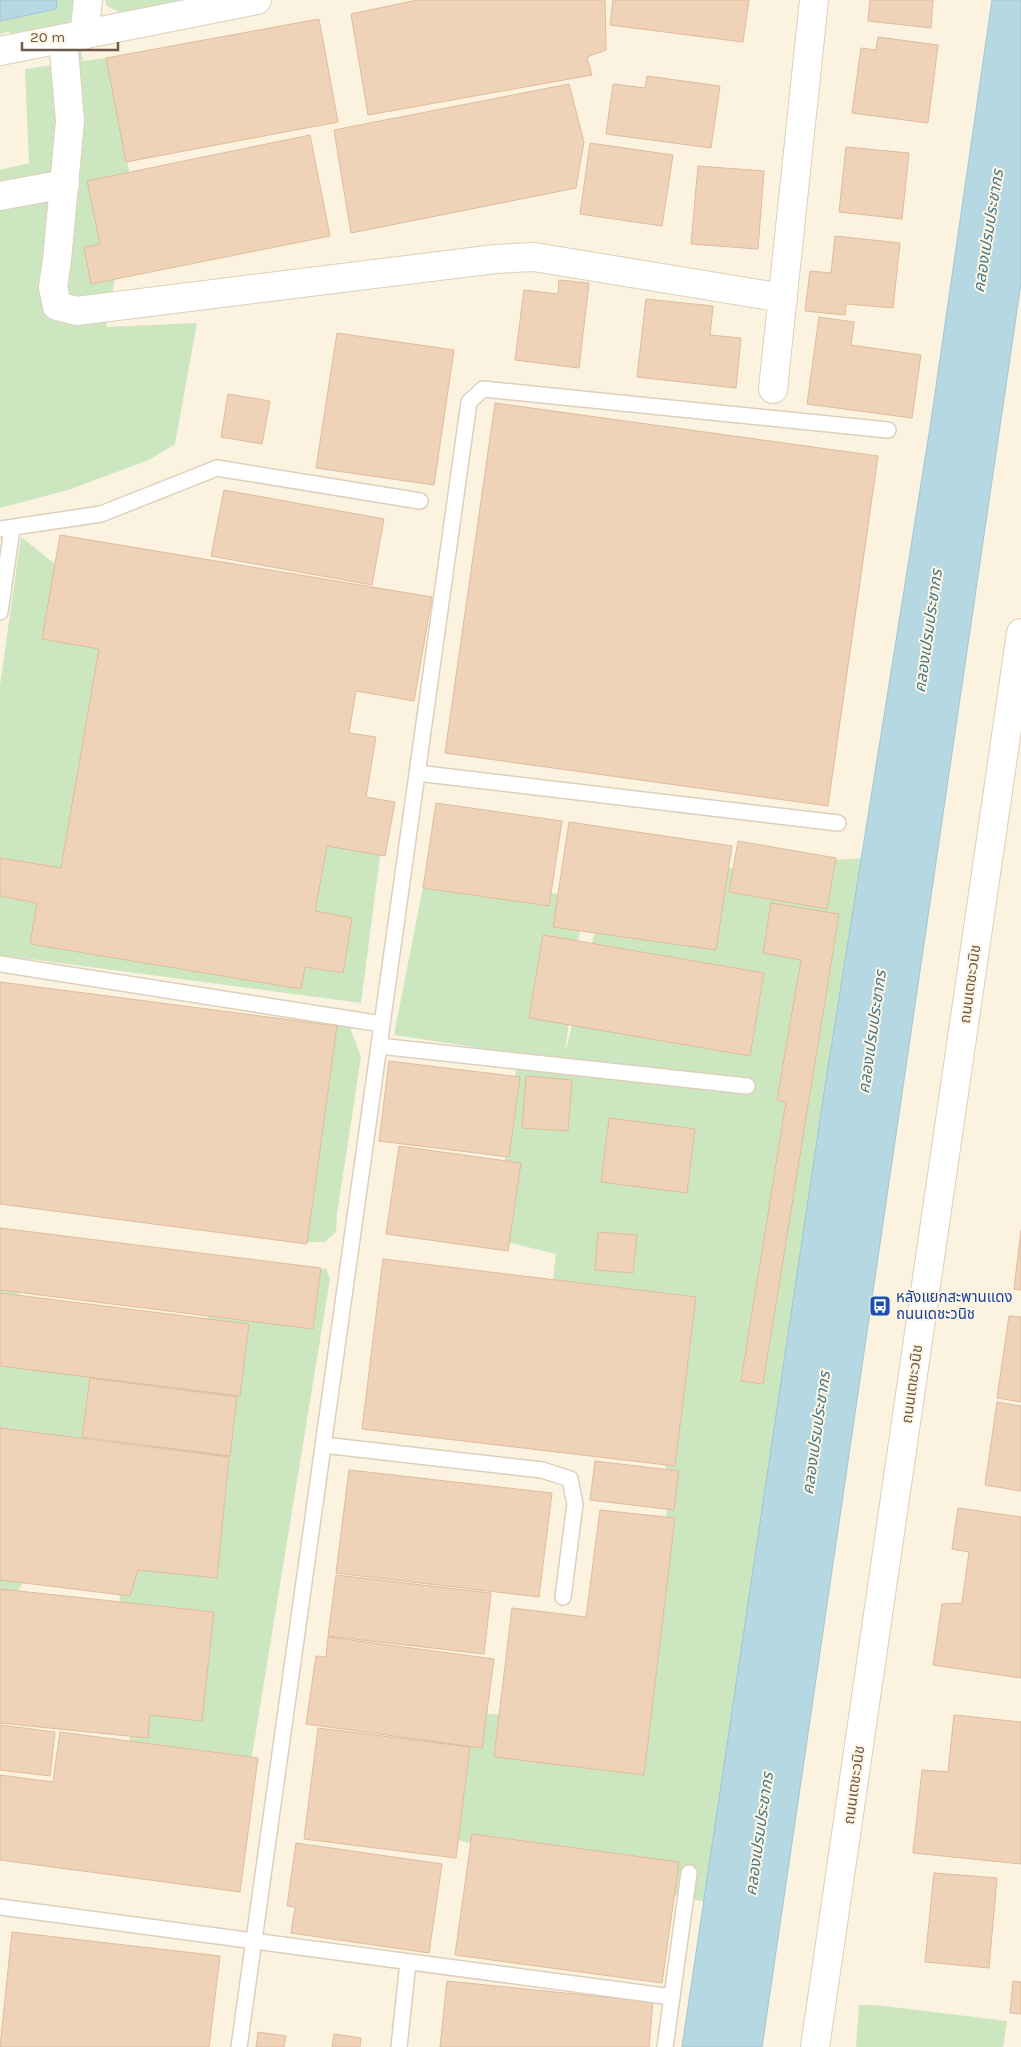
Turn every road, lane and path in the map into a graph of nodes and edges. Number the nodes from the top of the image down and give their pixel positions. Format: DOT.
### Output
graph roads {
  1 [pos="88,0"];
  2 [pos="257,0"];
  3 [pos="814,0"];
  4 [pos="74,37"];
  5 [pos="0,51"];
  6 [pos="65,184"];
  7 [pos="0,196"];
  8 [pos="783,298"];
  9 [pos="773,389"];
  10 [pos="888,430"];
  11 [pos="420,501"];
  12 [pos="6,529"];
  13 [pos="0,612"];
  14 [pos="1021,633"];
  15 [pos="417,772"];
  16 [pos="838,823"];
  17 [pos="0,964"];
  18 [pos="382,1024"];
  19 [pos="379,1046"];
  20 [pos="747,1086"];
  21 [pos="323,1445"];
  22 [pos="564,1596"];
  23 [pos="689,1874"];
  24 [pos="0,1907"];
  25 [pos="254,1941"];
  26 [pos="408,1962"];
  27 [pos="672,1997"];
  28 [pos="823,1997"];
  29 [pos="239,2047"];
  30 [pos="399,2047"];
  31 [pos="665,2047"];
  32 [pos="815,2047"];
  33 [pos="831,2047"];
  1 -- 4 [label="street"];
  2 -- 4 [label="street"];
  3 -- 8 [label="street"];
  4 -- 5 [label="street"];
  4 -- 6 [label="street"];
  6 -- 7 [label="street"];
  6 -- 8 [label="street"];
  8 -- 9 [label="street"];
  10 -- 15 [label="lane"];
  11 -- 12 [label="lane"];
  12 -- 13 [label="lane"];
  14 -- 28 [label="street, ถนนเตชะวนิช"];
  15 -- 16 [label="lane"];
  15 -- 18 [label="lane"];
  17 -- 18 [label="lane"];
  18 -- 19 [label="lane"];
  19 -- 20 [label="lane"];
  19 -- 21 [label="lane"];
  21 -- 22 [label="lane"];
  21 -- 25 [label="lane"];
  23 -- 27 [label="lane"];
  24 -- 25 [label="lane"];
  25 -- 26 [label="lane"];
  25 -- 29 [label="lane"];
  26 -- 27 [label="lane"];
  26 -- 30 [label="lane"];
  27 -- 31 [label="lane"];
  28 -- 32 [label="street, ถนนเตชะวนิช"];
  28 -- 33 [label="street"];
}
